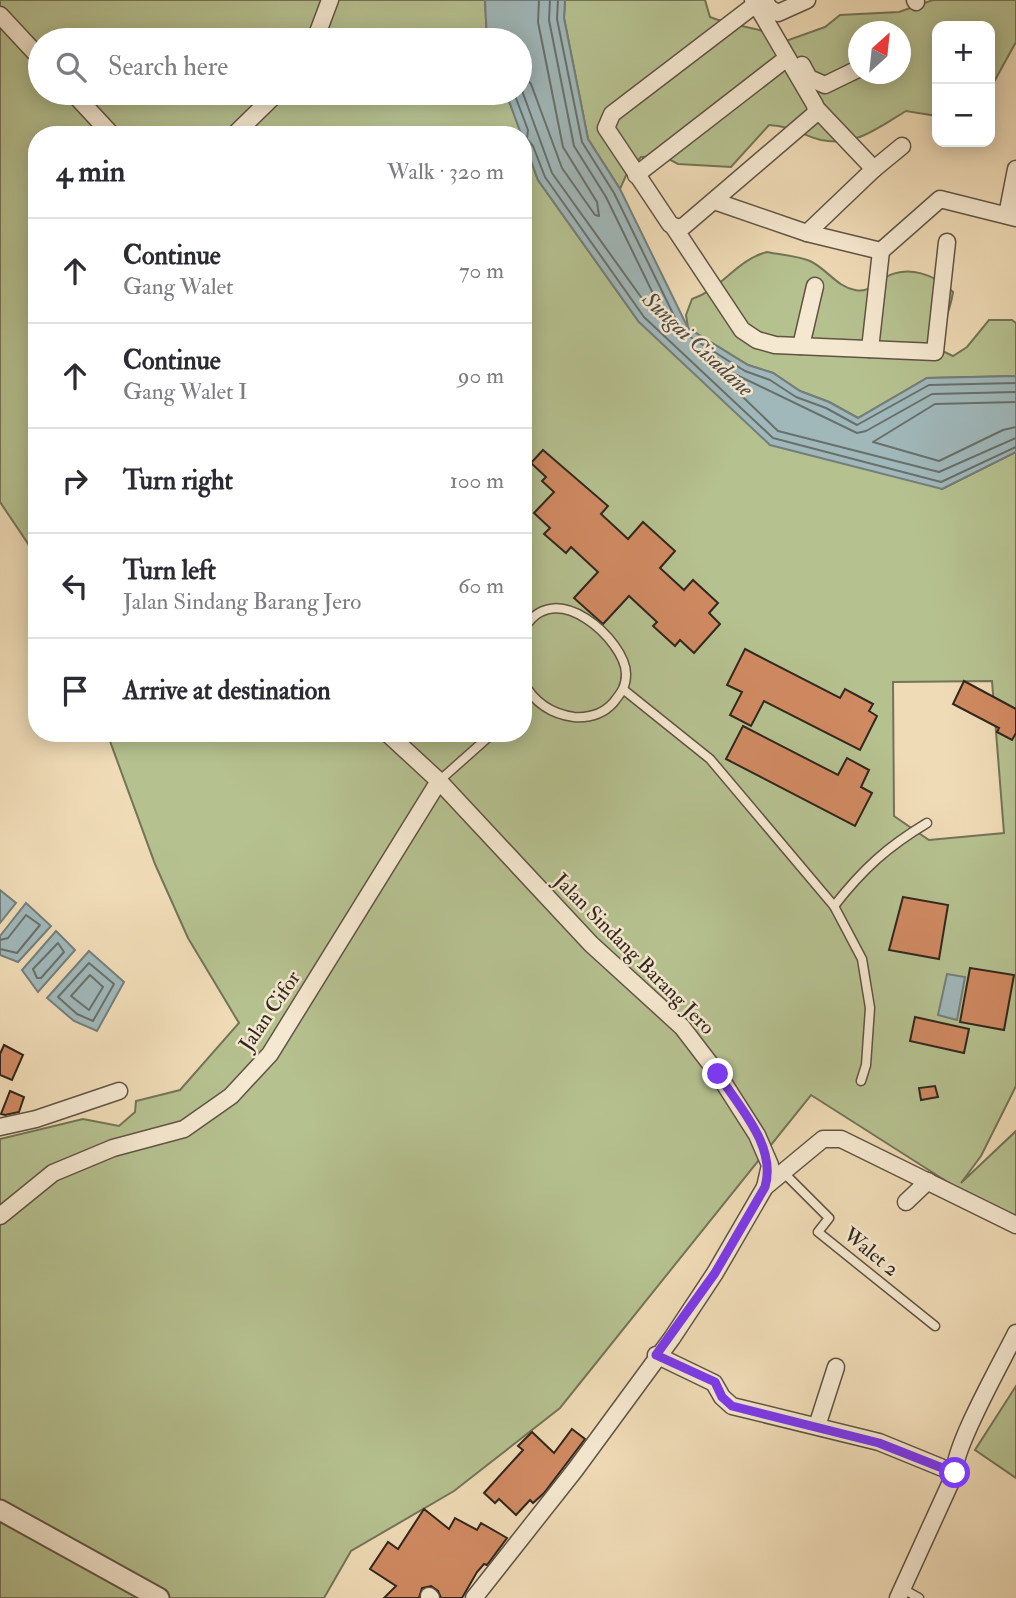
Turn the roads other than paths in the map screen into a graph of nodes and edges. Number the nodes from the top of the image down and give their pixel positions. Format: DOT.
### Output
graph roads {
  1 [pos="330,0"];
  2 [pos="807,0"];
  3 [pos="761,3"];
  4 [pos="0,15"];
  5 [pos="320,28"];
  6 [pos="28,45"];
  7 [pos="788,58"];
  8 [pos="848,74"];
  9 [pos="84,105"];
  10 [pos="265,105"];
  11 [pos="816,108"];
  12 [pos="104,126"];
  13 [pos="243,126"];
  14 [pos="902,146"];
  15 [pos="874,169"];
  16 [pos="1016,169"];
  17 [pos="636,175"];
  18 [pos="714,201"];
  19 [pos="1011,216"];
  20 [pos="673,226"];
  21 [pos="807,233"];
  22 [pos="947,243"];
  23 [pos="881,251"];
  24 [pos="815,286"];
  25 [pos="801,346"];
  26 [pos="870,349"];
  27 [pos="532,619"];
  28 [pos="624,690"];
  29 [pos="532,699"];
  30 [pos="397,742"];
  31 [pos="483,742"];
  32 [pos="439,781"];
  33 [pos="927,823"];
  34 [pos="834,906"];
  35 [pos="861,1081"];
  36 [pos="120,1090"];
  37 [pos="0,1127"];
  38 [pos="772,1178"];
  39 [pos="928,1181"];
  40 [pos="906,1202"];
  41 [pos="0,1216"];
  42 [pos="1016,1225"];
  43 [pos="935,1325"];
  44 [pos="1016,1333"];
  45 [pos="656,1355"];
  46 [pos="836,1367"];
  47 [pos="817,1426"];
  48 [pos="955,1473"];
  49 [pos="0,1510"];
  50 [pos="901,1594"];
  51 [pos="159,1598"];
  52 [pos="474,1598"];
  53 [pos="919,1598"];
  1 -- 5 [label="street"];
  2 -- 3 [label="street"];
  3 -- 7 [label="street"];
  3 -- 8 [label="street"];
  3 -- 17 [label="street"];
  4 -- 6 [label="street"];
  7 -- 11 [label="street"];
  7 -- 17 [label="street"];
  9 -- 12 [label="street"];
  10 -- 13 [label="street"];
  11 -- 15 [label="street"];
  11 -- 18 [label="street"];
  14 -- 15 [label="street"];
  15 -- 21 [label="street"];
  16 -- 19 [label="street"];
  17 -- 20 [label="street"];
  18 -- 20 [label="street"];
  18 -- 21 [label="street"];
  19 -- 23 [label="street"];
  20 -- 25 [label="street"];
  21 -- 23 [label="street"];
  22 -- 26 [label="street"];
  23 -- 26 [label="street"];
  24 -- 25 [label="street"];
  25 -- 26 [label="street"];
  27 -- 28 [label="lane"];
  28 -- 29 [label="lane"];
  28 -- 34 [label="lane"];
  30 -- 32 [label="street, Jalan Sindang Barang Jero"];
  31 -- 32 [label="lane, Jalan Cifor"];
  32 -- 38 [label="street, Jalan Sindang Barang Jero"];
  32 -- 41 [label="street, Jalan Cifor"];
  33 -- 34 [label="lane"];
  34 -- 35 [label="lane"];
  36 -- 37 [label="street"];
  38 -- 39 [label="street"];
  38 -- 43 [label="lane, Walet 2"];
  38 -- 45 [label="street"];
  39 -- 40 [label="street"];
  39 -- 42 [label="street"];
  44 -- 48 [label="street"];
  45 -- 47 [label="street"];
  45 -- 52 [label="street"];
  46 -- 47 [label="street"];
  47 -- 48 [label="street"];
  48 -- 50 [label="street"];
  49 -- 51 [label="street"];
  50 -- 53 [label="lane"];
}
